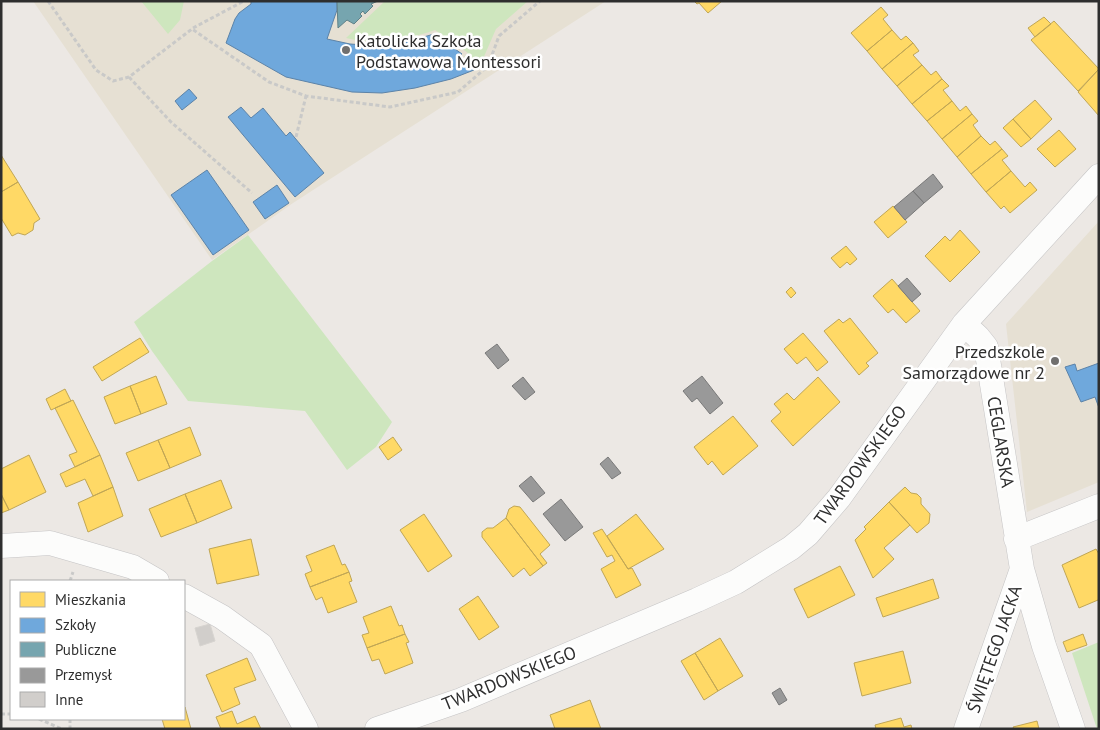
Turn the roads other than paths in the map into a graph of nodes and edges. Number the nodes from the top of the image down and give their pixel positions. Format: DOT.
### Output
graph roads {
  1 [pos="1099,176"];
  2 [pos="964,324"];
  3 [pos="1099,506"];
  4 [pos="1016,539"];
  5 [pos="1,546"];
  6 [pos="1022,569"];
  7 [pos="155,580"];
  8 [pos="185,597"];
  9 [pos="409,723"];
  10 [pos="306,729"];
  11 [pos="377,729"];
  12 [pos="966,729"];
  13 [pos="1072,729"];
  1 -- 2 [label="street, TWARDOWSKIEGO"];
  2 -- 4 [label="street, CEGLARSKA"];
  2 -- 9 [label="street, TWARDOWSKIEGO"];
  3 -- 4 [label="street"];
  4 -- 6 [label="street, CEGLARSKA"];
  5 -- 7 [label="street"];
  6 -- 12 [label="street, ŚWIĘTEGO JACKA"];
  6 -- 13 [label="street, CEGLARSKA"];
  8 -- 10 [label="street"];
  9 -- 11 [label="street, TWARDOWSKIEGO"];
}
